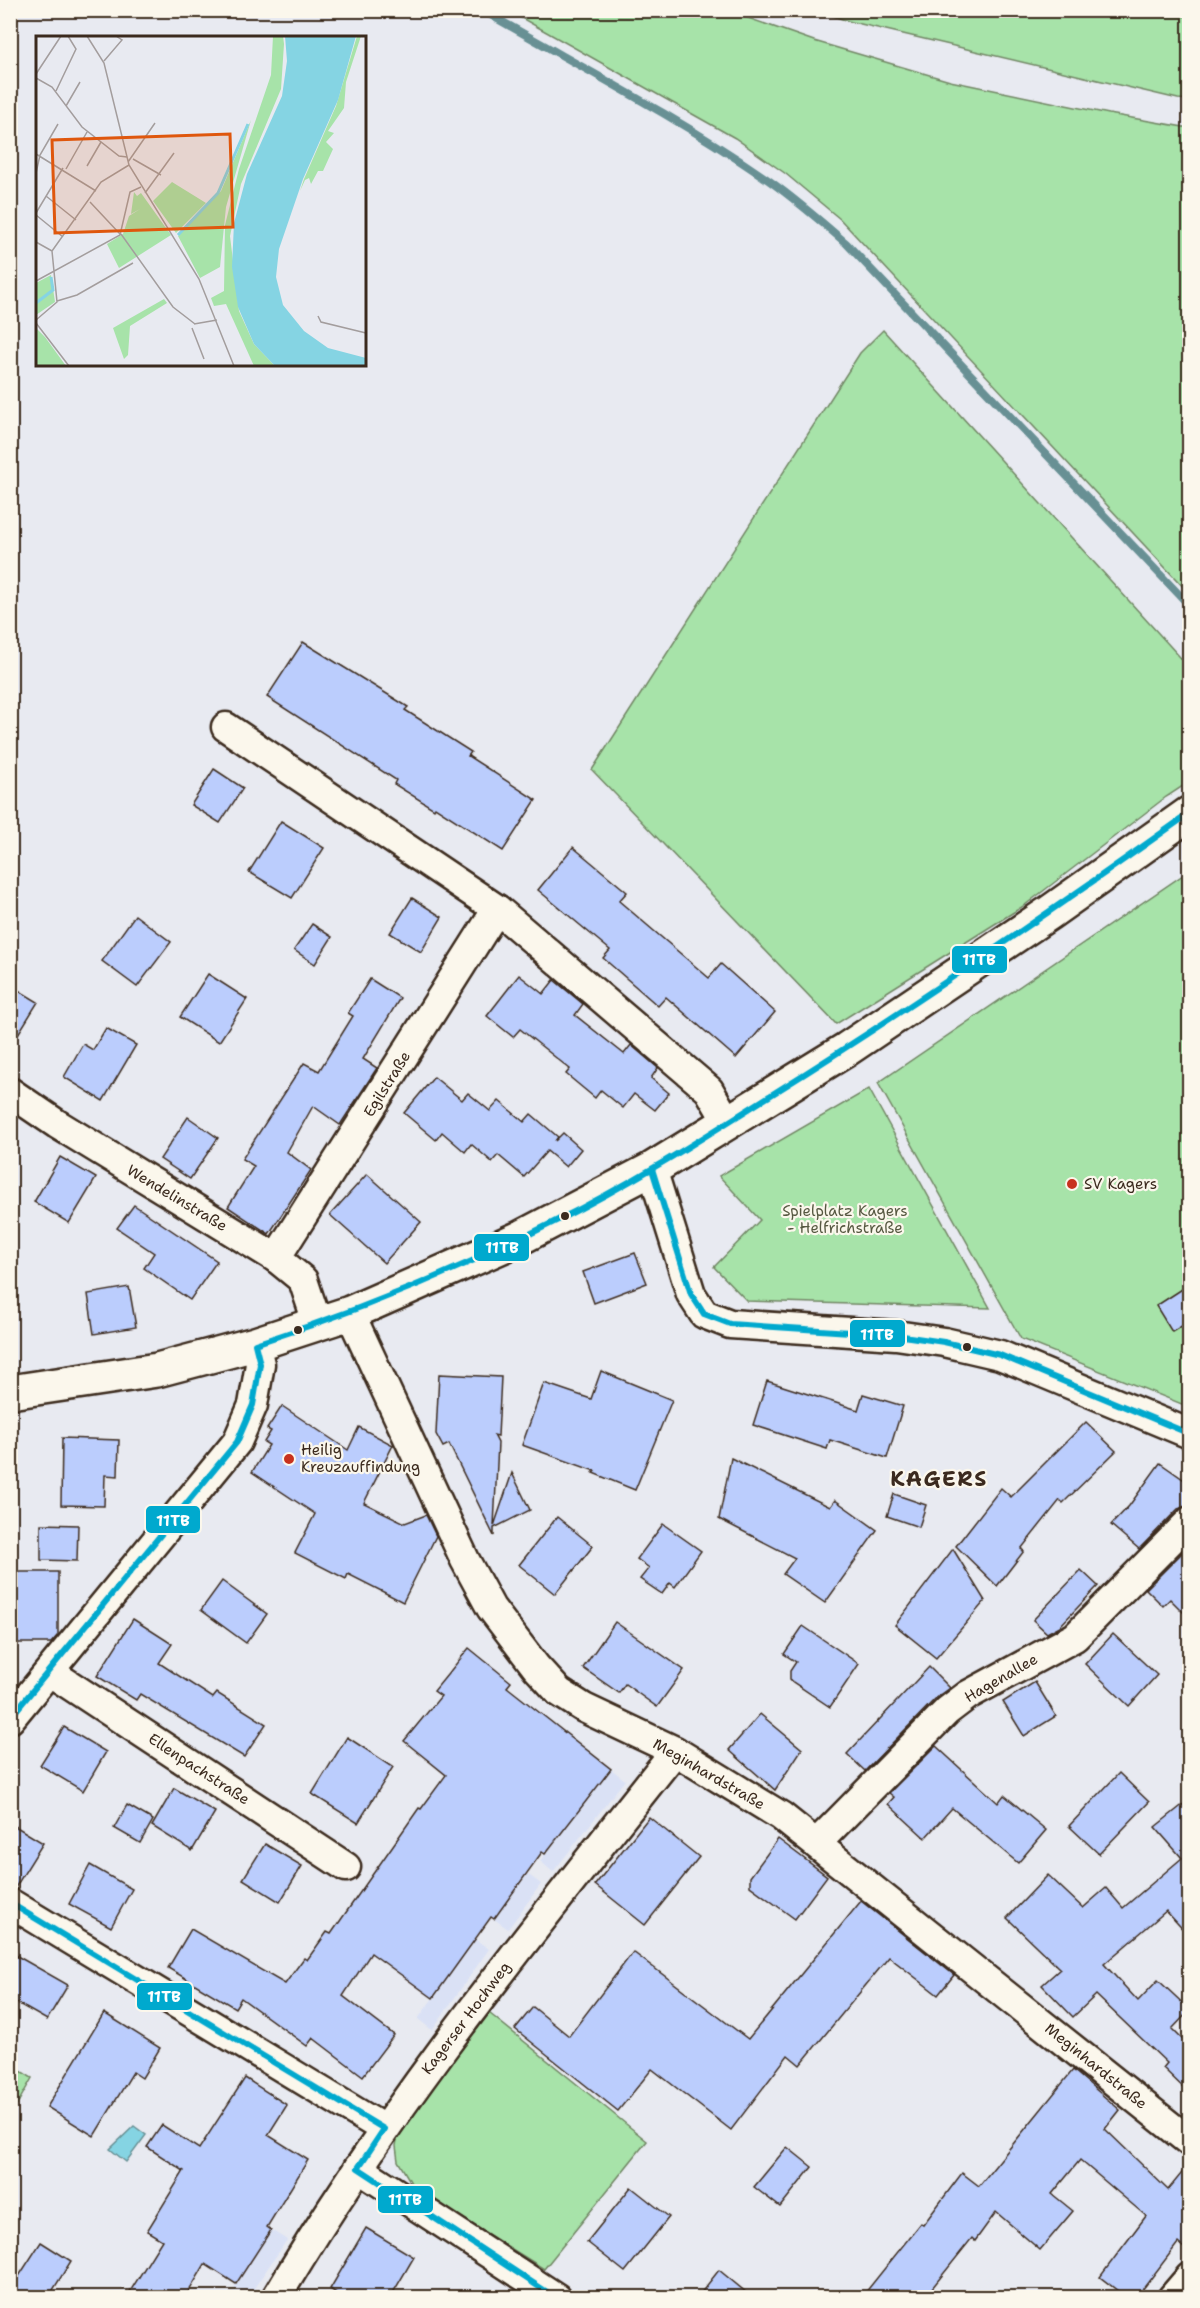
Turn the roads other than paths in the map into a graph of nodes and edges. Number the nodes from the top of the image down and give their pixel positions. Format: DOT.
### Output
graph roads {
  1 [pos="226,727"];
  2 [pos="1190,813"];
  3 [pos="497,909"];
  4 [pos="10,1092"];
  5 [pos="728,1123"];
  6 [pos="652,1170"];
  7 [pos="276,1258"];
  8 [pos="350,1313"];
  9 [pos="318,1325"];
  10 [pos="255,1344"];
  11 [pos="10,1392"];
  12 [pos="1190,1434"];
  13 [pos="1190,1521"];
  14 [pos="50,1672"];
  15 [pos="10,1719"];
  16 [pos="675,1751"];
  17 [pos="817,1843"];
  18 [pos="346,1867"];
  19 [pos="10,1903"];
  20 [pos="384,2129"];
  21 [pos="1190,2142"];
  22 [pos="358,2169"];
  23 [pos="1190,2277"];
  24 [pos="276,2298"];
  25 [pos="557,2298"];
  26 [pos="1172,2298"];
  1 -- 3 [label="street"];
  2 -- 5 [label="street"];
  3 -- 5 [label="street"];
  3 -- 7 [label="street, Egilstraße"];
  4 -- 7 [label="street, Wendelinstraße"];
  5 -- 6 [label="street"];
  6 -- 8 [label="street"];
  6 -- 12 [label="street"];
  7 -- 9 [label="street, Wendelinstraße"];
  8 -- 9 [label="street"];
  8 -- 16 [label="street, Meginhardstraße"];
  9 -- 10 [label="street"];
  10 -- 11 [label="street"];
  10 -- 14 [label="street"];
  13 -- 17 [label="street, Hagenallee"];
  14 -- 15 [label="street"];
  14 -- 18 [label="street, Ellenpachstraße"];
  16 -- 17 [label="street, Meginhardstraße"];
  16 -- 20 [label="street, Kagerser Hochweg"];
  17 -- 21 [label="street, Meginhardstraße"];
  19 -- 20 [label="street"];
  20 -- 22 [label="street, Kagerser Hochweg"];
  22 -- 24 [label="street, Kagerser Hochweg"];
  22 -- 25 [label="street"];
  23 -- 26 [label="street"];
}
